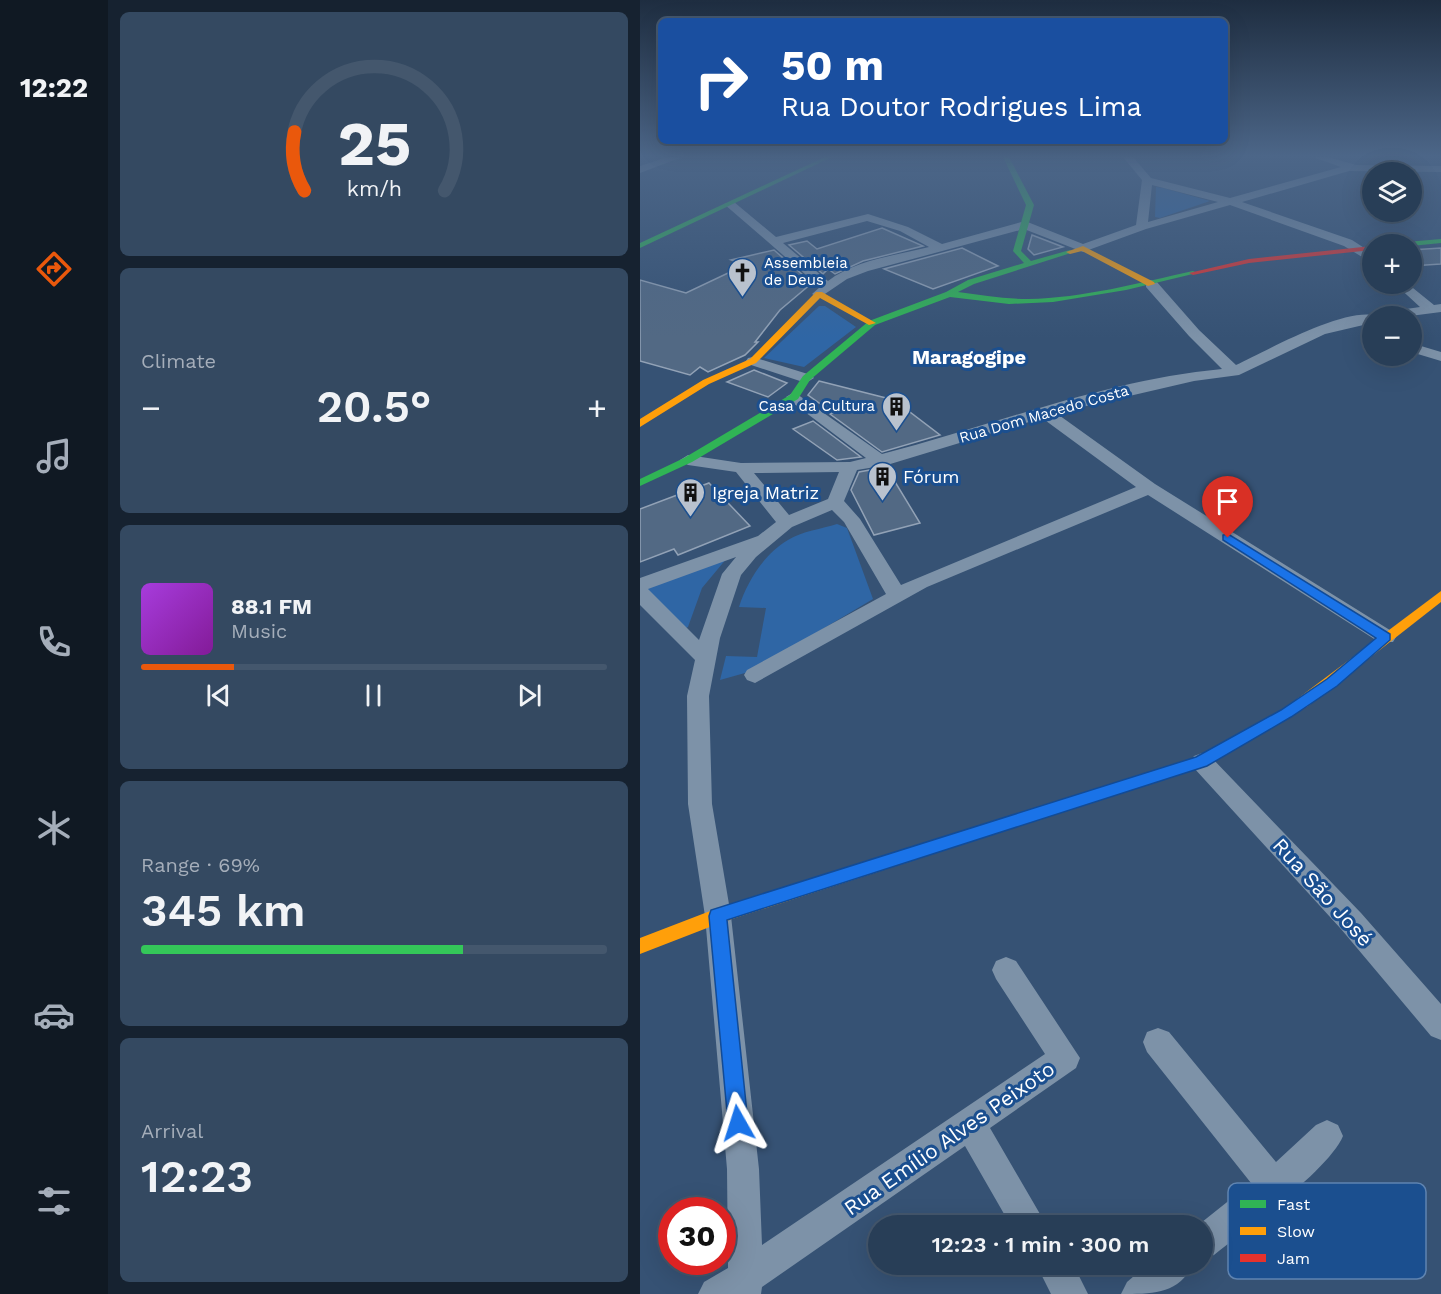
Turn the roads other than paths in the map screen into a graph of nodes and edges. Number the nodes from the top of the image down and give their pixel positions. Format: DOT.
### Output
graph roads {
  1 [pos="701,217"];
  2 [pos="745,217"];
  3 [pos="867,217"];
  4 [pos="869,217"];
  5 [pos="1027,217"];
  6 [pos="1143,217"];
  7 [pos="1176,217"];
  8 [pos="1273,217"];
  9 [pos="1025,225"];
  10 [pos="1142,227"];
  11 [pos="987,235"];
  12 [pos="1441,241"];
  13 [pos="772,242"];
  14 [pos="1422,243"];
  15 [pos="640,246"];
  16 [pos="939,247"];
  17 [pos="1083,248"];
  18 [pos="1362,250"];
  19 [pos="1016,251"];
  20 [pos="1362,252"];
  21 [pos="1028,263"];
  22 [pos="1151,284"];
  23 [pos="823,290"];
  24 [pos="949,294"];
  25 [pos="1416,294"];
  26 [pos="1436,308"];
  27 [pos="1362,321"];
  28 [pos="871,323"];
  29 [pos="1340,324"];
  30 [pos="1362,331"];
  31 [pos="1194,333"];
  32 [pos="1422,351"];
  33 [pos="1441,357"];
  34 [pos="753,361"];
  35 [pos="1234,372"];
  36 [pos="1194,376"];
  37 [pos="806,378"];
  38 [pos="794,397"];
  39 [pos="1043,411"];
  40 [pos="640,424"];
  41 [pos="688,460"];
  42 [pos="881,461"];
  43 [pos="850,467"];
  44 [pos="741,468"];
  45 [pos="640,483"];
  46 [pos="1149,488"];
  47 [pos="835,502"];
  48 [pos="786,523"];
  49 [pos="767,538"];
  50 [pos="640,585"];
  51 [pos="640,592"];
  52 [pos="896,594"];
  53 [pos="1441,595"];
  54 [pos="1386,637"];
  55 [pos="705,658"];
  56 [pos="755,675"];
  57 [pos="1202,762"];
  58 [pos="718,916"];
  59 [pos="640,946"];
  60 [pos="1006,970"];
  61 [pos="1441,1026"];
  62 [pos="1158,1042"];
  63 [pos="970,1124"];
  64 [pos="1327,1136"];
  65 [pos="1272,1183"];
  66 [pos="1277,1183"];
  67 [pos="1024,1215"];
  68 [pos="1228,1222"];
  69 [pos="1213,1234"];
  70 [pos="1059,1275"];
  71 [pos="1162,1275"];
  72 [pos="744,1286"];
  73 [pos="716,1294"];
  74 [pos="1070,1294"];
  75 [pos="1139,1294"];
  1 -- 15 [label="street"];
  2 -- 13 [label="street"];
  3 -- 13 [label="street"];
  4 -- 16 [label="street"];
  5 -- 9 [label="street"];
  6 -- 10 [label="street"];
  7 -- 10 [label="street"];
  8 -- 18 [label="street"];
  9 -- 11 [label="street"];
  9 -- 17 [label="street"];
  9 -- 19 [label="street"];
  10 -- 17 [label="street"];
  11 -- 16 [label="street"];
  11 -- 19 [label="street"];
  12 -- 14 [label="street"];
  13 -- 23 [label="street"];
  16 -- 23 [label="street"];
  17 -- 21 [label="street"];
  17 -- 22 [label="street"];
  19 -- 21 [label="street"];
  20 -- 22 [label="street"];
  21 -- 24 [label="street"];
  22 -- 24 [label="street"];
  22 -- 31 [label="street"];
  23 -- 28 [label="street"];
  23 -- 34 [label="street"];
  24 -- 28 [label="street"];
  25 -- 26 [label="street"];
  27 -- 29 [label="street, Rua Dom Macedo Costa"];
  28 -- 37 [label="street"];
  29 -- 30 [label="street"];
  29 -- 35 [label="street, Rua Dom Macedo Costa"];
  31 -- 35 [label="street"];
  31 -- 36 [label="street"];
  32 -- 33 [label="street"];
  34 -- 37 [label="street"];
  34 -- 40 [label="street"];
  35 -- 36 [label="street, Rua Dom Macedo Costa"];
  36 -- 39 [label="street, Rua Dom Macedo Costa"];
  37 -- 38 [label="street"];
  38 -- 41 [label="street"];
  38 -- 42 [label="street"];
  39 -- 42 [label="street, Rua Dom Macedo Costa"];
  39 -- 46 [label="street"];
  41 -- 44 [label="street, Rua Dom Macedo Costa"];
  41 -- 45 [label="street"];
  42 -- 43 [label="street, Rua Dom Macedo Costa"];
  43 -- 44 [label="street, Rua Dom Macedo Costa"];
  43 -- 47 [label="street"];
  44 -- 48 [label="street"];
  46 -- 52 [label="street"];
  46 -- 54 [label="street"];
  47 -- 48 [label="street"];
  47 -- 52 [label="street"];
  48 -- 49 [label="street"];
  49 -- 50 [label="street"];
  49 -- 55 [label="street"];
  51 -- 55 [label="street"];
  52 -- 56 [label="street"];
  53 -- 54 [label="street"];
  54 -- 57 [label="street"];
  55 -- 58 [label="street"];
  57 -- 58 [label="street"];
  57 -- 61 [label="street, Rua São José"];
  58 -- 59 [label="street"];
  58 -- 72 [label="street"];
  60 -- 63 [label="street, Rua Emílio Alves Peixoto"];
  62 -- 65 [label="street"];
  63 -- 67 [label="street"];
  63 -- 72 [label="street, Rua Emílio Alves Peixoto"];
  64 -- 66 [label="street"];
  68 -- 69 [label="street"];
  70 -- 74 [label="street"];
  71 -- 75 [label="street"];
  72 -- 73 [label="street, Rua Emílio Alves Peixoto"];
}
